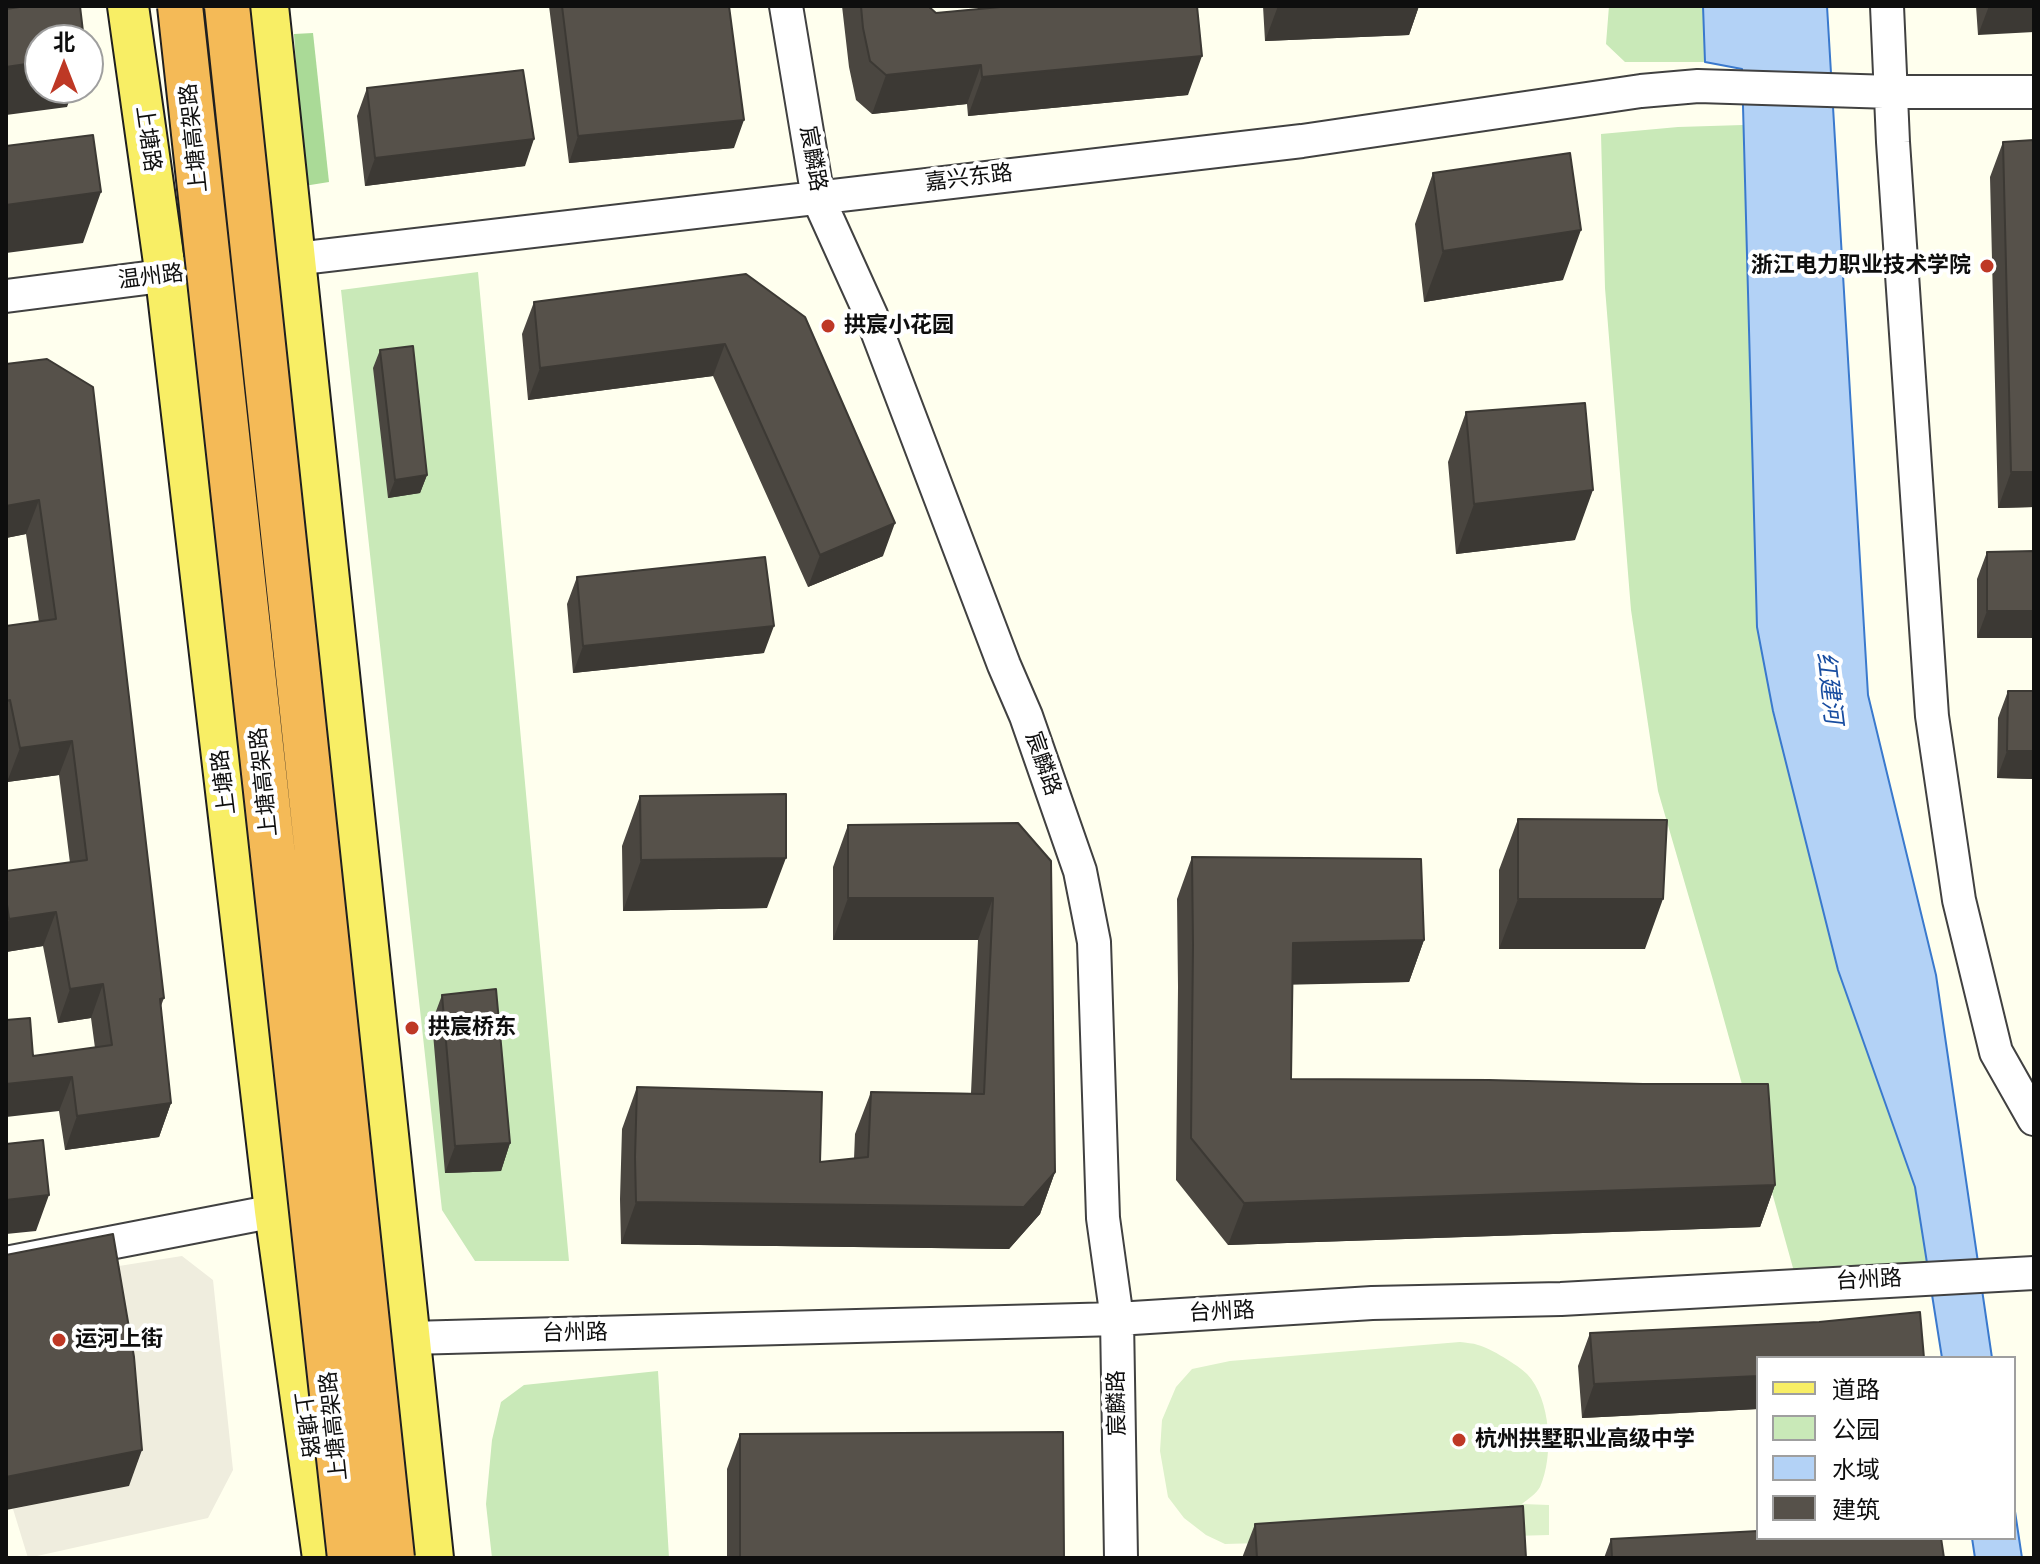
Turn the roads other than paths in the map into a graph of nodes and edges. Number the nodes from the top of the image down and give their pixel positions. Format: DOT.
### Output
graph roads {
  1 [pos="128,6"];
  2 [pos="180,6"];
  3 [pos="227,6"];
  4 [pos="268,6"];
  5 [pos="786,6"];
  6 [pos="1887,6"];
  7 [pos="1892,92"];
  8 [pos="2034,92"];
  9 [pos="818,198"];
  10 [pos="295,259"];
  11 [pos="166,277"];
  12 [pos="6,296"];
  13 [pos="2034,1119"];
  14 [pos="275,1211"];
  15 [pos="6,1263"];
  16 [pos="2034,1273"];
  17 [pos="1117,1319"];
  18 [pos="410,1338"];
  19 [pos="325,1557"];
  20 [pos="392,1558"];
  21 [pos="433,1558"];
  22 [pos="1121,1558"];
  1 -- 11 [label="main road, 上塘路"];
  2 -- 19 [label="highway, 上塘高架路, bridge"];
  3 -- 20 [label="highway, 上塘高架路, bridge"];
  4 -- 10 [label="main road"];
  5 -- 9 [label="street, 宸麟路"];
  6 -- 7 [label="street"];
  7 -- 8 [label="street, 嘉兴东路"];
  7 -- 9 [label="street, 嘉兴东路"];
  7 -- 13 [label="street"];
  9 -- 10 [label="street, 嘉兴东路"];
  9 -- 17 [label="street, 宸麟路"];
  10 -- 11 [label="street, 温州路"];
  10 -- 18 [label="main road"];
  11 -- 12 [label="street, 温州路"];
  11 -- 14 [label="main road, 上塘路"];
  14 -- 15 [label="street"];
  14 -- 19 [label="main road, 上塘路"];
  16 -- 17 [label="street, 台州路"];
  17 -- 18 [label="street, 台州路"];
  17 -- 22 [label="street, 宸麟路"];
  18 -- 21 [label="main road"];
}
